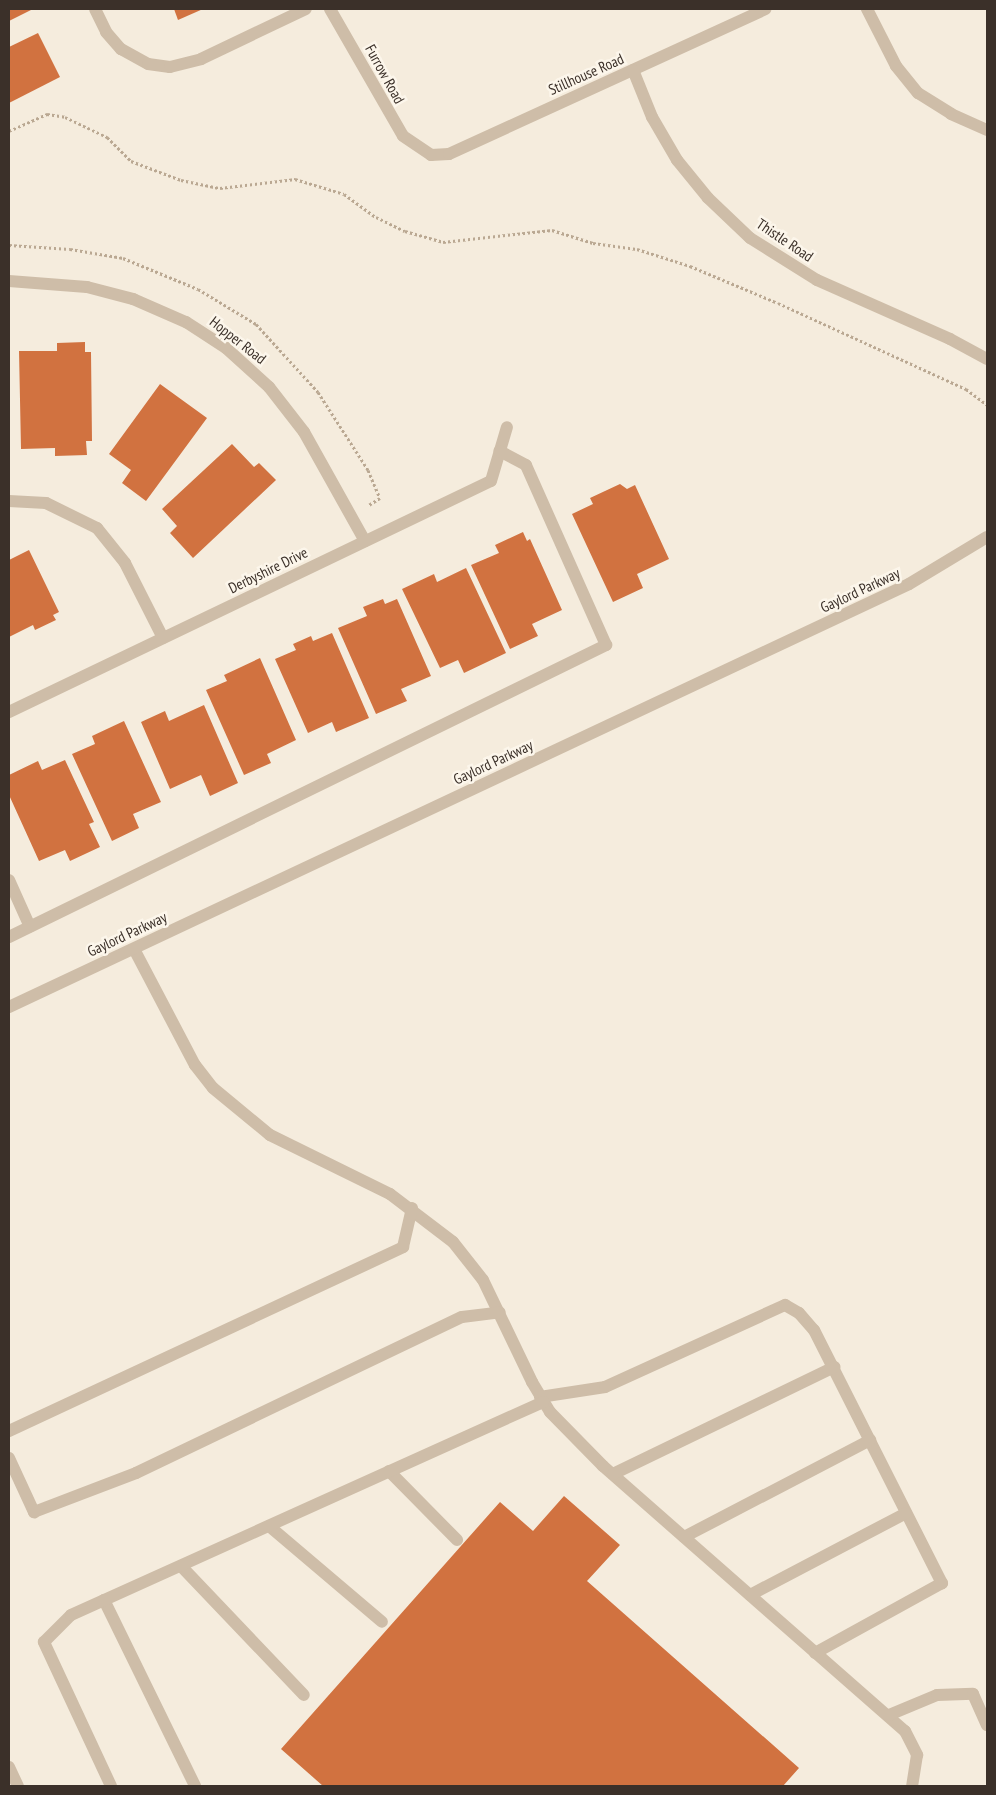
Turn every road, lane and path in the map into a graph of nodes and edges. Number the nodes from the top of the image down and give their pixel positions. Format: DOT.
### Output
graph roads {
  1 [pos="95,9"];
  2 [pos="306,9"];
  3 [pos="330,9"];
  4 [pos="765,9"];
  5 [pos="867,9"];
  6 [pos="633,70"];
  7 [pos="987,130"];
  8 [pos="9,131"];
  9 [pos="419,150"];
  10 [pos="9,281"];
  11 [pos="987,359"];
  12 [pos="987,404"];
  13 [pos="507,427"];
  14 [pos="500,451"];
  15 [pos="9,501"];
  16 [pos="365,541"];
  17 [pos="986,543"];
  18 [pos="163,638"];
  19 [pos="9,712"];
  20 [pos="9,880"];
  21 [pos="30,927"];
  22 [pos="9,937"];
  23 [pos="134,949"];
  24 [pos="9,1007"];
  25 [pos="412,1208"];
  26 [pos="500,1312"];
  27 [pos="834,1368"];
  28 [pos="542,1400"];
  29 [pos="9,1431"];
  30 [pos="870,1440"];
  31 [pos="9,1458"];
  32 [pos="390,1472"];
  33 [pos="613,1474"];
  34 [pos="906,1513"];
  35 [pos="269,1526"];
  36 [pos="684,1537"];
  37 [pos="456,1540"];
  38 [pos="181,1566"];
  39 [pos="750,1595"];
  40 [pos="104,1600"];
  41 [pos="382,1622"];
  42 [pos="815,1653"];
  43 [pos="304,1695"];
  44 [pos="889,1715"];
  45 [pos="987,1725"];
  46 [pos="9,1767"];
  47 [pos="18,1786"];
  48 [pos="111,1786"];
  49 [pos="195,1786"];
  50 [pos="912,1786"];
  1 -- 2 [label="street"];
  3 -- 9 [label="street, Furrow Road"];
  4 -- 6 [label="street, Stillhouse Road"];
  5 -- 7 [label="street"];
  6 -- 9 [label="street, Stillhouse Road"];
  6 -- 11 [label="street, Thistle Road"];
  8 -- 12 [label="path"];
  10 -- 16 [label="street, Hopper Road"];
  13 -- 14 [label="street, Derbyshire Drive"];
  14 -- 16 [label="street, Derbyshire Drive"];
  14 -- 21 [label="street"];
  15 -- 18 [label="street"];
  16 -- 18 [label="street, Derbyshire Drive"];
  17 -- 23 [label="street, Gaylord Parkway"];
  18 -- 19 [label="street, Derbyshire Drive"];
  20 -- 21 [label="street"];
  21 -- 22 [label="street"];
  23 -- 24 [label="street, Gaylord Parkway"];
  23 -- 25 [label="street"];
  25 -- 26 [label="street"];
  25 -- 29 [label="street"];
  26 -- 28 [label="street"];
  26 -- 31 [label="street"];
  27 -- 28 [label="street"];
  27 -- 30 [label="street"];
  27 -- 33 [label="street"];
  28 -- 32 [label="street"];
  28 -- 33 [label="street"];
  30 -- 34 [label="street"];
  30 -- 36 [label="street"];
  32 -- 35 [label="street"];
  32 -- 37 [label="street"];
  33 -- 36 [label="street"];
  34 -- 39 [label="street"];
  34 -- 42 [label="street"];
  35 -- 38 [label="street"];
  35 -- 41 [label="street"];
  36 -- 39 [label="street"];
  38 -- 40 [label="street"];
  38 -- 43 [label="street"];
  39 -- 42 [label="street"];
  40 -- 48 [label="street"];
  40 -- 49 [label="street"];
  42 -- 44 [label="street"];
  44 -- 45 [label="street"];
  44 -- 50 [label="street"];
  46 -- 47 [label="street"];
}
